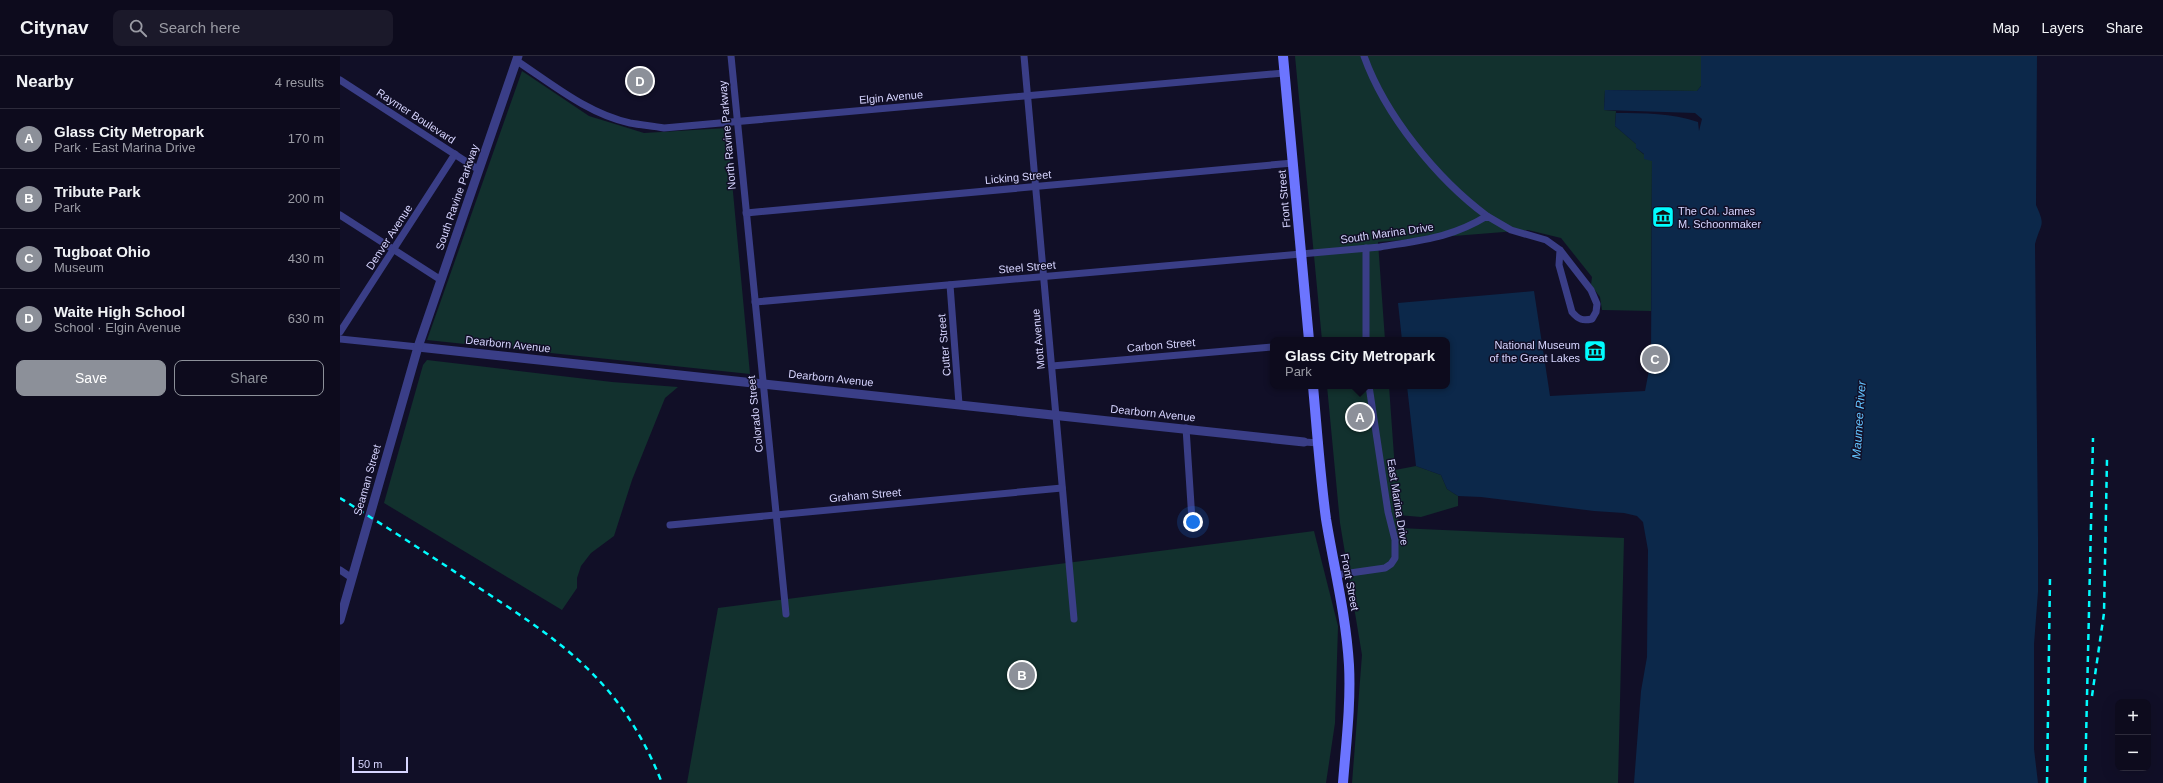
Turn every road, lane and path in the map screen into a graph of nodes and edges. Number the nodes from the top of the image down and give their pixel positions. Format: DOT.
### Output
graph roads {
  1 [pos="731,56"];
  2 [pos="1024,56"];
  3 [pos="1283,56"];
  4 [pos="1364,56"];
  5 [pos="515,58"];
  6 [pos="1284,73"];
  7 [pos="340,80"];
  8 [pos="1028,96"];
  9 [pos="737,122"];
  10 [pos="455,154"];
  11 [pos="1293,163"];
  12 [pos="479,170"];
  13 [pos="1036,186"];
  14 [pos="746,213"];
  15 [pos="340,215"];
  16 [pos="1487,216"];
  17 [pos="1366,248"];
  18 [pos="394,250"];
  19 [pos="1560,250"];
  20 [pos="1300,254"];
  21 [pos="1044,277"];
  22 [pos="441,280"];
  23 [pos="950,285"];
  24 [pos="755,302"];
  25 [pos="340,332"];
  26 [pos="1309,337"];
  27 [pos="1366,337"];
  28 [pos="340,339"];
  29 [pos="1270,346"];
  30 [pos="418,347"];
  31 [pos="1052,366"];
  32 [pos="763,384"];
  33 [pos="1313,389"];
  34 [pos="1369,389"];
  35 [pos="960,404"];
  36 [pos="1056,415"];
  37 [pos="1186,428"];
  38 [pos="1304,442"];
  39 [pos="1319,444"];
  40 [pos="1062,488"];
  41 [pos="775,515"];
  42 [pos="1192,520"];
  43 [pos="670,525"];
  44 [pos="340,570"];
  45 [pos="1336,575"];
  46 [pos="352,578"];
  47 [pos="786,614"];
  48 [pos="1074,619"];
  49 [pos="340,620"];
  50 [pos="1343,783"];
  1 -- 9 [label="street, North Ravine Parkway"];
  2 -- 8 [label="street, Mott Avenue"];
  3 -- 6 [label="main road, Front Street"];
  4 -- 16 [label="street"];
  5 -- 9 [label="street, Elgin Avenue"];
  5 -- 12 [label="street, South Ravine Parkway"];
  6 -- 8 [label="street, Elgin Avenue"];
  6 -- 11 [label="main road, Front Street"];
  7 -- 10 [label="street, Raymer Boulevard"];
  8 -- 9 [label="street, Elgin Avenue"];
  8 -- 13 [label="street, Mott Avenue"];
  9 -- 14 [label="street, North Ravine Parkway"];
  10 -- 12 [label="street, Raymer Boulevard"];
  10 -- 18 [label="street, Denver Avenue"];
  11 -- 13 [label="street, Licking Street"];
  11 -- 20 [label="main road, Front Street"];
  12 -- 22 [label="street, South Ravine Parkway"];
  13 -- 14 [label="street, Licking Street"];
  13 -- 21 [label="street, Mott Avenue"];
  14 -- 24 [label="street, Colorado Street"];
  15 -- 18 [label="street"];
  16 -- 17 [label="street, South Marina Drive"];
  16 -- 19 [label="street"];
  17 -- 20 [label="street, South Marina Drive"];
  17 -- 27 [label="street"];
  18 -- 22 [label="street"];
  18 -- 25 [label="street, Denver Avenue"];
  19 -- 19 [label="street"];
  20 -- 21 [label="street, Steel Street"];
  20 -- 26 [label="main road, Front Street"];
  21 -- 23 [label="street, Steel Street"];
  21 -- 31 [label="street, Mott Avenue"];
  22 -- 30 [label="street, South Ravine Parkway"];
  23 -- 24 [label="street, Steel Street"];
  23 -- 35 [label="street, Cutter Street"];
  24 -- 32 [label="street, Colorado Street"];
  28 -- 30 [label="street, Dearborn Avenue"];
  29 -- 31 [label="street, Carbon Street"];
  30 -- 32 [label="street, Dearborn Avenue"];
  30 -- 46 [label="street, Seaman Street"];
  31 -- 36 [label="street, Mott Avenue"];
  32 -- 35 [label="street, Dearborn Avenue"];
  32 -- 41 [label="street, Colorado Street"];
  33 -- 39 [label="main road, Front Street"];
  34 -- 45 [label="street, East Marina Drive"];
  35 -- 36 [label="street, Dearborn Avenue"];
  36 -- 37 [label="street, Dearborn Avenue"];
  36 -- 40 [label="street, Mott Avenue"];
  37 -- 38 [label="street, Dearborn Avenue"];
  37 -- 42 [label="street"];
  38 -- 39 [label="street, Dearborn Avenue"];
  39 -- 45 [label="main road, Front Street"];
  40 -- 41 [label="street, Graham Street"];
  40 -- 48 [label="street, Mott Avenue"];
  41 -- 43 [label="street, Graham Street"];
  41 -- 47 [label="street, Colorado Street"];
  44 -- 46 [label="street"];
  45 -- 50 [label="main road, Front Street"];
  46 -- 49 [label="street, Seaman Street"];
}
